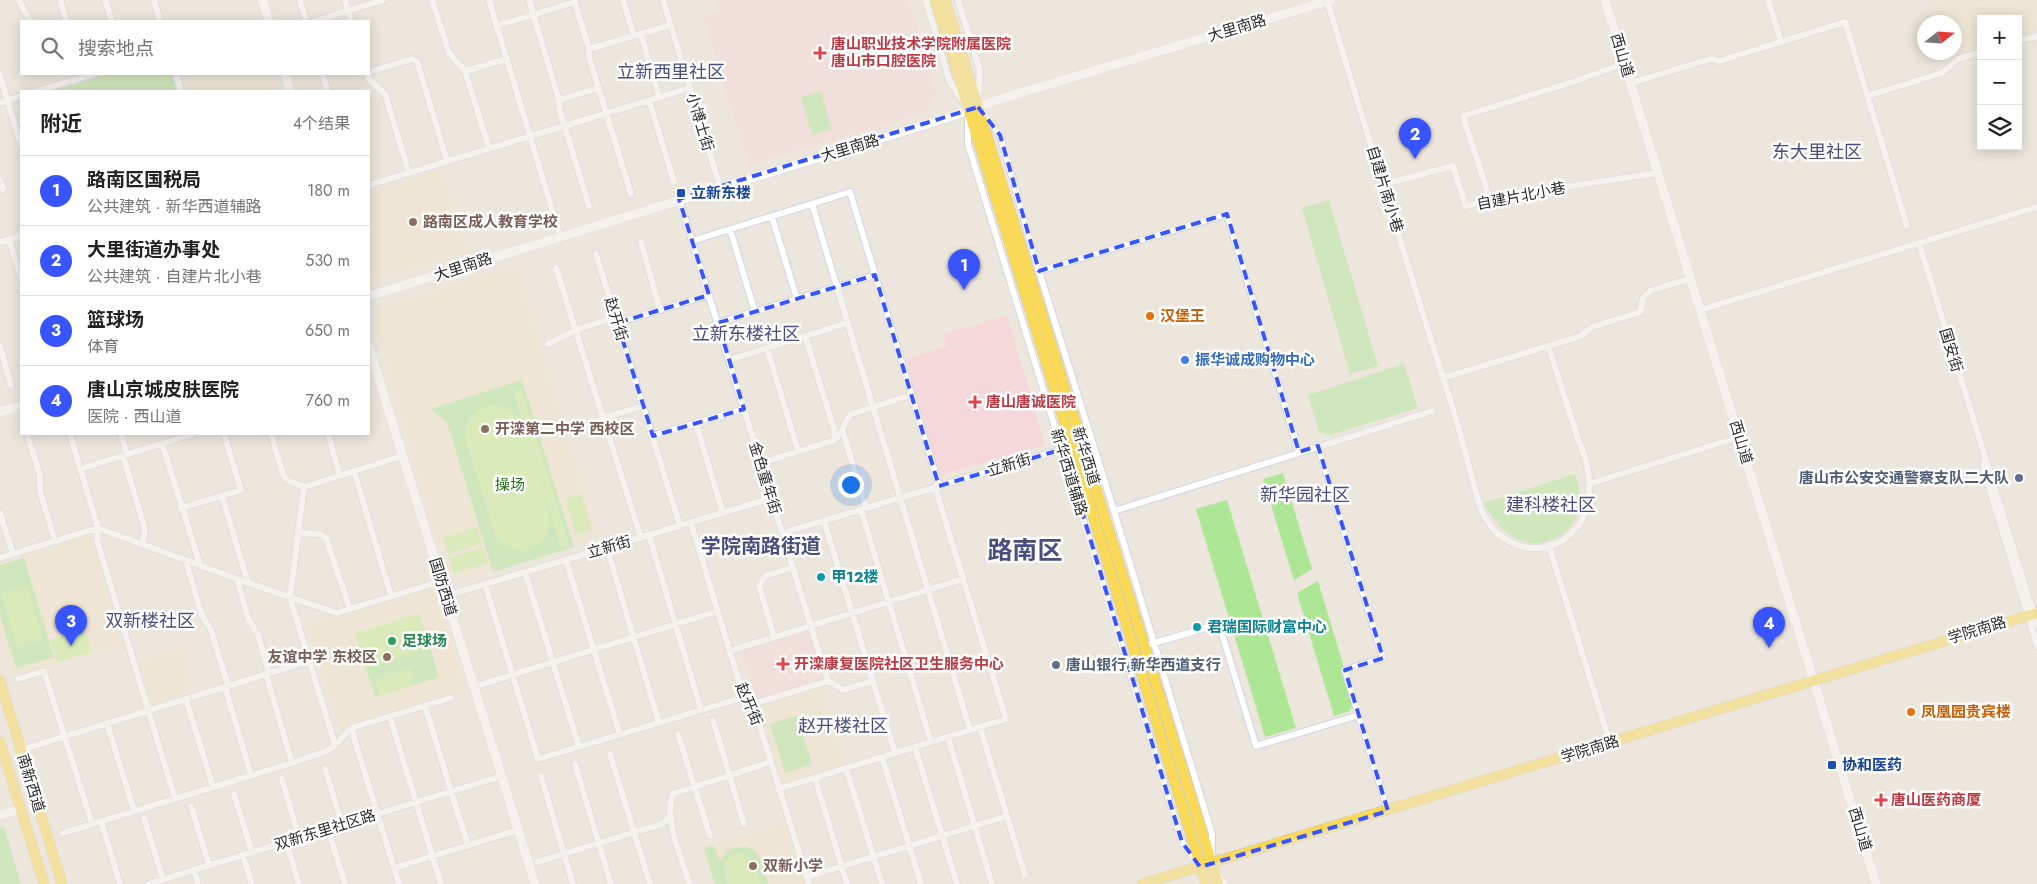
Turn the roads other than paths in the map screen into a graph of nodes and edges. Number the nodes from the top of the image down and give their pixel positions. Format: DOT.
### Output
graph roads {
  1 [pos="19,0"];
  2 [pos="105,0"];
  3 [pos="154,0"];
  4 [pos="262,0"];
  5 [pos="300,0"];
  6 [pos="344,0"];
  7 [pos="383,0"];
  8 [pos="432,0"];
  9 [pos="488,0"];
  10 [pos="529,0"];
  11 [pos="623,0"];
  12 [pos="663,0"];
  13 [pos="926,0"];
  14 [pos="935,0"];
  15 [pos="945,0"];
  16 [pos="958,0"];
  17 [pos="1328,0"];
  18 [pos="1605,0"];
  19 [pos="1768,0"];
  20 [pos="575,1"];
  21 [pos="61,2"];
  22 [pos="348,11"];
  23 [pos="534,14"];
  24 [pos="29,20"];
  25 [pos="66,20"];
  26 [pos="112,20"];
  27 [pos="160,20"];
  28 [pos="268,20"];
  29 [pos="306,20"];
  30 [pos="318,20"];
  31 [pos="351,20"];
  32 [pos="671,25"];
  33 [pos="496,26"];
  34 [pos="638,35"];
  35 [pos="2037,36"];
  36 [pos="2022,41"];
  37 [pos="1781,42"];
  38 [pos="589,50"];
  39 [pos="1977,53"];
  40 [pos="506,58"];
  41 [pos="1625,63"];
  42 [pos="466,71"];
  43 [pos="370,72"];
  44 [pos="0,75"];
  45 [pos="83,75"];
  46 [pos="176,75"];
  47 [pos="285,75"];
  48 [pos="322,75"];
  49 [pos="368,75"];
  50 [pos="1631,83"];
  51 [pos="598,88"];
  52 [pos="690,88"];
  53 [pos="40,90"];
  54 [pos="181,90"];
  55 [pos="290,90"];
  56 [pos="328,90"];
  57 [pos="20,96"];
  58 [pos="1867,96"];
  59 [pos="659,97"];
  60 [pos="8,100"];
  61 [pos="559,100"];
  62 [pos="649,100"];
  63 [pos="0,103"];
  64 [pos="973,109"];
  65 [pos="606,113"];
  66 [pos="564,125"];
  67 [pos="530,135"];
  68 [pos="20,142"];
  69 [pos="489,148"];
  70 [pos="447,161"];
  71 [pos="409,173"];
  72 [pos="1658,173"];
  73 [pos="0,180"];
  74 [pos="674,182"];
  75 [pos="1384,184"];
  76 [pos="370,185"];
  77 [pos="720,187"];
  78 [pos="3,189"];
  79 [pos="631,194"];
  80 [pos="680,199"];
  81 [pos="1490,200"];
  82 [pos="812,204"];
  83 [pos="589,206"];
  84 [pos="2037,207"];
  85 [pos="772,216"];
  86 [pos="1906,226"];
  87 [pos="730,229"];
  88 [pos="20,236"];
  89 [pos="560,236"];
  90 [pos="9,239"];
  91 [pos="692,241"];
  92 [pos="0,242"];
  93 [pos="641,242"];
  94 [pos="1919,243"];
  95 [pos="596,254"];
  96 [pos="556,268"];
  97 [pos="1039,272"];
  98 [pos="20,275"];
  99 [pos="875,275"];
  100 [pos="1691,278"];
  101 [pos="836,287"];
  102 [pos="709,295"];
  103 [pos="370,296"];
  104 [pos="797,299"];
  105 [pos="660,310"];
  106 [pos="1700,310"];
  107 [pos="755,312"];
  108 [pos="616,319"];
  109 [pos="718,323"];
  110 [pos="848,323"];
  111 [pos="576,330"];
  112 [pos="805,336"];
  113 [pos="548,344"];
  114 [pos="1548,345"];
  115 [pos="0,346"];
  116 [pos="767,348"];
  117 [pos="370,350"];
  118 [pos="729,360"];
  119 [pos="1443,378"];
  120 [pos="11,385"];
  121 [pos="911,395"];
  122 [pos="20,406"];
  123 [pos="643,406"];
  124 [pos="873,408"];
  125 [pos="744,409"];
  126 [pos="1433,411"];
  127 [pos="0,412"];
  128 [pos="603,418"];
  129 [pos="696,424"];
  130 [pos="843,432"];
  131 [pos="575,433"];
  132 [pos="27,435"];
  133 [pos="70,435"];
  134 [pos="121,435"];
  135 [pos="224,435"];
  136 [pos="272,435"];
  137 [pos="328,435"];
  138 [pos="181,436"];
  139 [pos="653,436"];
  140 [pos="1739,436"];
  141 [pos="835,440"];
  142 [pos="162,443"];
  143 [pos="1318,446"];
  144 [pos="1062,449"];
  145 [pos="798,451"];
  146 [pos="1299,452"];
  147 [pos="125,455"];
  148 [pos="402,456"];
  149 [pos="761,462"];
  150 [pos="80,469"];
  151 [pos="354,471"];
  152 [pos="340,476"];
  153 [pos="1589,484"];
  154 [pos="304,487"];
  155 [pos="937,487"];
  156 [pos="222,496"];
  157 [pos="772,498"];
  158 [pos="900,498"];
  159 [pos="182,508"];
  160 [pos="863,509"];
  161 [pos="1114,511"];
  162 [pos="0,513"];
  163 [pos="723,513"];
  164 [pos="824,521"];
  165 [pos="691,523"];
  166 [pos="680,526"];
  167 [pos="98,528"];
  168 [pos="298,533"];
  169 [pos="783,533"];
  170 [pos="649,535"];
  171 [pos="641,538"];
  172 [pos="55,541"];
  173 [pos="142,545"];
  174 [pos="1549,546"];
  175 [pos="607,548"];
  176 [pos="13,554"];
  177 [pos="0,558"];
  178 [pos="186,560"];
  179 [pos="566,560"];
  180 [pos="200,565"];
  181 [pos="793,567"];
  182 [pos="525,572"];
  183 [pos="237,579"];
  184 [pos="963,579"];
  185 [pos="441,581"];
  186 [pos="248,583"];
  187 [pos="485,584"];
  188 [pos="928,590"];
  189 [pos="391,596"];
  190 [pos="445,596"];
  191 [pos="290,598"];
  192 [pos="889,602"];
  193 [pos="350,609"];
  194 [pos="718,611"];
  195 [pos="852,613"];
  196 [pos="2033,614"];
  197 [pos="676,624"];
  198 [pos="2037,625"];
  199 [pos="811,626"];
  200 [pos="634,637"];
  201 [pos="774,637"];
  202 [pos="1149,645"];
  203 [pos="2037,646"];
  204 [pos="594,650"];
  205 [pos="729,651"];
  206 [pos="309,661"];
  207 [pos="553,662"];
  208 [pos="267,674"];
  209 [pos="513,675"];
  210 [pos="18,679"];
  211 [pos="1814,679"];
  212 [pos="0,681"];
  213 [pos="828,681"];
  214 [pos="873,681"];
  215 [pos="226,686"];
  216 [pos="474,687"];
  217 [pos="748,696"];
  218 [pos="451,698"];
  219 [pos="186,699"];
  220 [pos="753,704"];
  221 [pos="425,706"];
  222 [pos="148,710"];
  223 [pos="701,710"];
  224 [pos="1359,715"];
  225 [pos="390,717"];
  226 [pos="713,720"];
  227 [pos="659,722"];
  228 [pos="107,723"];
  229 [pos="980,727"];
  230 [pos="351,728"];
  231 [pos="970,730"];
  232 [pos="620,734"];
  233 [pos="678,734"];
  234 [pos="65,736"];
  235 [pos="948,737"];
  236 [pos="0,742"];
  237 [pos="931,742"];
  238 [pos="1610,742"];
  239 [pos="335,745"];
  240 [pos="579,747"];
  241 [pos="915,747"];
  242 [pos="21,750"];
  243 [pos="610,754"];
  244 [pos="895,754"];
  245 [pos="882,758"];
  246 [pos="770,762"];
  247 [pos="292,763"];
  248 [pos="575,764"];
  249 [pos="325,768"];
  250 [pos="846,768"];
  251 [pos="251,775"];
  252 [pos="729,775"];
  253 [pos="502,776"];
  254 [pos="541,776"];
  255 [pos="815,778"];
  256 [pos="282,779"];
  257 [pos="694,786"];
  258 [pos="213,787"];
  259 [pos="778,789"];
  260 [pos="452,791"];
  261 [pos="234,794"];
  262 [pos="175,799"];
  263 [pos="416,802"];
  264 [pos="191,806"];
  265 [pos="21,809"];
  266 [pos="134,811"];
  267 [pos="1388,811"];
  268 [pos="377,814"];
  269 [pos="0,815"];
  270 [pos="670,816"];
  271 [pos="1007,816"];
  272 [pos="144,818"];
  273 [pos="101,821"];
  274 [pos="92,824"];
  275 [pos="744,824"];
  276 [pos="342,825"];
  277 [pos="975,826"];
  278 [pos="328,829"];
  279 [pos="518,830"];
  280 [pos="63,833"];
  281 [pos="635,833"];
  282 [pos="710,836"];
  283 [pos="943,836"];
  284 [pos="299,838"];
  285 [pos="286,842"];
  286 [pos="599,844"];
  287 [pos="468,846"];
  288 [pos="909,846"];
  289 [pos="252,852"];
  290 [pos="564,854"];
  291 [pos="243,855"];
  292 [pos="432,856"];
  293 [pos="874,857"];
  294 [pos="537,862"];
  295 [pos="1212,864"];
  296 [pos="209,865"];
  297 [pos="842,866"];
  298 [pos="1200,867"];
  299 [pos="394,868"];
  300 [pos="194,870"];
  301 [pos="1025,874"];
  302 [pos="163,880"];
  303 [pos="808,881"];
  304 [pos="44,884"];
  305 [pos="62,884"];
  306 [pos="120,884"];
  307 [pos="151,884"];
  308 [pos="198,884"];
  309 [pos="252,884"];
  310 [pos="299,884"];
  311 [pos="345,884"];
  312 [pos="399,884"];
  313 [pos="441,884"];
  314 [pos="535,884"];
  315 [pos="573,884"];
  316 [pos="611,884"];
  317 [pos="650,884"];
  318 [pos="690,884"];
  319 [pos="847,884"];
  320 [pos="882,884"];
  321 [pos="921,884"];
  322 [pos="957,884"];
  323 [pos="992,884"];
  324 [pos="1142,884"];
  325 [pos="1200,884"];
  326 [pos="1206,884"];
  327 [pos="1218,884"];
  328 [pos="1225,884"];
  329 [pos="1876,884"];
  1 -- 24 [label="street"];
  2 -- 26 [label="street"];
  3 -- 27 [label="street"];
  4 -- 28 [label="street"];
  5 -- 29 [label="street"];
  6 -- 22 [label="street"];
  7 -- 22 [label="street"];
  8 -- 42 [label="street"];
  9 -- 33 [label="street"];
  10 -- 23 [label="street"];
  11 -- 34 [label="street"];
  12 -- 32 [label="street, 小博士街"];
  13 -- 64 [label="street, 新华西道辅路"];
  14 -- 64 [label="main road, 新华西道"];
  15 -- 64 [label="main road, 新华西道"];
  16 -- 64 [label="street, 新华西道辅路"];
  17 -- 64 [label="street, 大里南路"];
  17 -- 75 [label="street, 自建片南小巷"];
  18 -- 41 [label="street, 西山道"];
  19 -- 37 [label="street"];
  20 -- 23 [label="street"];
  20 -- 38 [label="street"];
  21 -- 25 [label="street"];
  22 -- 30 [label="street"];
  22 -- 31 [label="street"];
  23 -- 33 [label="street"];
  23 -- 61 [label="street"];
  32 -- 34 [label="street"];
  32 -- 52 [label="street, 小博士街"];
  33 -- 40 [label="street"];
  34 -- 38 [label="street"];
  34 -- 59 [label="street"];
  35 -- 36 [label="street"];
  37 -- 50 [label="street"];
  37 -- 58 [label="street"];
  38 -- 51 [label="street"];
  39 -- 58 [label="street"];
  40 -- 42 [label="street"];
  40 -- 67 [label="street"];
  41 -- 50 [label="street, 西山道"];
  41 -- 81 [label="street"];
  42 -- 69 [label="street"];
  43 -- 70 [label="street"];
  44 -- 60 [label="street"];
  45 -- 53 [label="street"];
  46 -- 54 [label="street"];
  47 -- 55 [label="street"];
  48 -- 56 [label="street"];
  49 -- 71 [label="street"];
  50 -- 72 [label="street, 西山道"];
  51 -- 61 [label="street"];
  51 -- 65 [label="street"];
  52 -- 59 [label="street"];
  52 -- 77 [label="street, 小博士街"];
  57 -- 60 [label="street"];
  58 -- 86 [label="street"];
  59 -- 62 [label="street"];
  60 -- 63 [label="street"];
  60 -- 68 [label="street"];
  61 -- 66 [label="street"];
  62 -- 65 [label="street"];
  62 -- 74 [label="street"];
  64 -- 77 [label="street, 大里南路"];
  64 -- 97 [label="street, 新华西道辅路"];
  64 -- 144 [label="street, 新华西道辅路"];
  64 -- 202 [label="main road, 新华西道"];
  64 -- 298 [label="main road, 新华西道"];
  65 -- 66 [label="street"];
  65 -- 79 [label="street"];
  66 -- 67 [label="street"];
  66 -- 83 [label="street"];
  67 -- 69 [label="street"];
  67 -- 89 [label="street"];
  69 -- 70 [label="street"];
  70 -- 71 [label="street"];
  71 -- 76 [label="street"];
  72 -- 81 [label="street, 自建片北小巷"];
  72 -- 100 [label="street, 西山道"];
  73 -- 78 [label="street"];
  75 -- 81 [label="street, 自建片北小巷"];
  75 -- 119 [label="street, 自建片南小巷"];
  77 -- 80 [label="street, 大里南路"];
  80 -- 89 [label="street, 大里南路"];
  80 -- 91 [label="street, 金色童年街"];
  82 -- 85 [label="street"];
  82 -- 99 [label="street"];
  82 -- 101 [label="street"];
  84 -- 94 [label="street"];
  85 -- 87 [label="street"];
  85 -- 104 [label="street"];
  87 -- 91 [label="street"];
  87 -- 107 [label="street"];
  88 -- 90 [label="street"];
  89 -- 103 [label="street, 大里南路"];
  90 -- 92 [label="street"];
  90 -- 98 [label="street"];
  91 -- 102 [label="street, 金色童年街"];
  93 -- 105 [label="street"];
  94 -- 106 [label="street"];
  94 -- 196 [label="street, 国安街"];
  95 -- 108 [label="street, 赵开街"];
  96 -- 111 [label="street"];
  97 -- 146 [label="street"];
  97 -- 161 [label="street, 新华西道辅路"];
  99 -- 101 [label="street"];
  99 -- 121 [label="street"];
  100 -- 106 [label="street, 西山道"];
  100 -- 114 [label="street"];
  101 -- 104 [label="street"];
  101 -- 110 [label="street"];
  102 -- 105 [label="street"];
  102 -- 109 [label="street, 金色童年街"];
  104 -- 107 [label="street"];
  105 -- 108 [label="street"];
  106 -- 140 [label="street, 西山道"];
  107 -- 109 [label="street"];
  108 -- 111 [label="street"];
  108 -- 123 [label="street, 赵开街"];
  109 -- 118 [label="street, 金色童年街"];
  110 -- 112 [label="street"];
  110 -- 124 [label="street"];
  111 -- 113 [label="street"];
  111 -- 128 [label="street"];
  112 -- 116 [label="street"];
  112 -- 141 [label="street"];
  114 -- 119 [label="street"];
  114 -- 153 [label="street"];
  115 -- 120 [label="street"];
  116 -- 118 [label="street"];
  116 -- 145 [label="street"];
  117 -- 148 [label="street, 国防西道"];
  118 -- 125 [label="street, 金色童年街"];
  119 -- 174 [label="street, 自建片南小巷"];
  121 -- 124 [label="street"];
  121 -- 155 [label="street"];
  122 -- 127 [label="street"];
  123 -- 128 [label="street"];
  123 -- 139 [label="street, 赵开街"];
  124 -- 130 [label="street"];
  124 -- 158 [label="street"];
  125 -- 129 [label="street"];
  125 -- 149 [label="street, 金色童年街"];
  126 -- 143 [label="street"];
  128 -- 131 [label="street"];
  128 -- 171 [label="street"];
  129 -- 139 [label="street"];
  129 -- 163 [label="street"];
  130 -- 141 [label="street"];
  130 -- 160 [label="street"];
  132 -- 172 [label="street"];
  133 -- 150 [label="street"];
  134 -- 147 [label="street"];
  135 -- 156 [label="street"];
  136 -- 154 [label="street"];
  137 -- 152 [label="street"];
  138 -- 142 [label="street"];
  139 -- 166 [label="street, 赵开街"];
  140 -- 153 [label="street"];
  140 -- 211 [label="street, 西山道"];
  141 -- 145 [label="street"];
  142 -- 147 [label="street"];
  142 -- 159 [label="street"];
  143 -- 146 [label="street"];
  143 -- 224 [label="street"];
  144 -- 155 [label="street, 立新街"];
  144 -- 298 [label="street, 新华西道辅路"];
  145 -- 149 [label="street"];
  146 -- 161 [label="street"];
  147 -- 150 [label="street"];
  147 -- 173 [label="street"];
  148 -- 151 [label="street"];
  148 -- 185 [label="street, 国防西道"];
  149 -- 157 [label="street, 金色童年街"];
  150 -- 167 [label="street"];
  151 -- 152 [label="street"];
  151 -- 189 [label="street"];
  152 -- 154 [label="street"];
  153 -- 174 [label="street"];
  154 -- 168 [label="street"];
  155 -- 158 [label="street, 立新街"];
  155 -- 184 [label="street"];
  156 -- 159 [label="street"];
  156 -- 186 [label="street"];
  157 -- 163 [label="street, 立新街"];
  157 -- 169 [label="street, 金色童年街"];
  158 -- 160 [label="street, 立新街"];
  158 -- 188 [label="street"];
  159 -- 180 [label="street"];
  160 -- 164 [label="street, 立新街"];
  160 -- 192 [label="street"];
  161 -- 202 [label="street, 新华西道辅路"];
  162 -- 176 [label="street"];
  163 -- 165 [label="street, 立新街"];
  164 -- 169 [label="street, 立新街"];
  164 -- 195 [label="street"];
  165 -- 166 [label="street, 立新街"];
  165 -- 194 [label="street, 赵开街"];
  166 -- 170 [label="street, 立新街"];
  167 -- 172 [label="street"];
  167 -- 173 [label="street"];
  167 -- 222 [label="street"];
  168 -- 191 [label="street"];
  168 -- 193 [label="street"];
  169 -- 181 [label="street, 金色童年街"];
  170 -- 171 [label="street, 立新街"];
  170 -- 197 [label="street"];
  171 -- 175 [label="street, 立新街"];
  172 -- 176 [label="street"];
  173 -- 178 [label="street"];
  174 -- 238 [label="street"];
  175 -- 179 [label="street, 立新街"];
  175 -- 200 [label="street"];
  176 -- 177 [label="street"];
  178 -- 180 [label="street"];
  178 -- 215 [label="street"];
  179 -- 182 [label="street, 立新街"];
  179 -- 204 [label="street"];
  180 -- 183 [label="street"];
  181 -- 199 [label="street, 金色童年街"];
  181 -- 201 [label="street"];
  182 -- 187 [label="street, 立新街"];
  182 -- 207 [label="street"];
  183 -- 186 [label="street"];
  183 -- 208 [label="street"];
  184 -- 188 [label="street"];
  184 -- 229 [label="street"];
  185 -- 189 [label="street"];
  185 -- 190 [label="street, 国防西道"];
  186 -- 191 [label="street"];
  187 -- 190 [label="street, 立新街"];
  187 -- 209 [label="street"];
  188 -- 192 [label="street"];
  188 -- 231 [label="street"];
  189 -- 193 [label="street"];
  190 -- 216 [label="street, 国防西道"];
  191 -- 193 [label="street"];
  191 -- 206 [label="street"];
  192 -- 195 [label="street"];
  192 -- 237 [label="street"];
  194 -- 197 [label="street"];
  194 -- 205 [label="street, 赵开街"];
  195 -- 199 [label="street"];
  195 -- 214 [label="street"];
  196 -- 198 [label="street, 国安街"];
  196 -- 203 [label="street, 国安街"];
  196 -- 211 [label="main road, 学院南路"];
  197 -- 200 [label="street"];
  197 -- 223 [label="street"];
  199 -- 201 [label="street"];
  199 -- 213 [label="street, 金色童年街"];
  200 -- 204 [label="street"];
  200 -- 227 [label="street"];
  201 -- 205 [label="street"];
  202 -- 224 [label="street"];
  202 -- 295 [label="main road, 新华西道"];
  204 -- 207 [label="street"];
  204 -- 232 [label="street"];
  205 -- 217 [label="street, 赵开街"];
  206 -- 208 [label="street"];
  206 -- 239 [label="street"];
  207 -- 209 [label="street"];
  207 -- 240 [label="street"];
  208 -- 215 [label="street"];
  208 -- 247 [label="street"];
  209 -- 216 [label="street"];
  209 -- 240 [label="street"];
  210 -- 234 [label="street"];
  211 -- 238 [label="main road, 学院南路"];
  211 -- 329 [label="street, 西山道"];
  212 -- 242 [label="main road, 南新西道"];
  213 -- 214 [label="street"];
  213 -- 220 [label="street"];
  214 -- 244 [label="street"];
  215 -- 219 [label="street"];
  215 -- 251 [label="street"];
  216 -- 253 [label="street, 国防西道"];
  217 -- 220 [label="street, 赵开街"];
  217 -- 223 [label="street"];
  218 -- 221 [label="street"];
  219 -- 222 [label="street"];
  219 -- 258 [label="street"];
  220 -- 246 [label="street, 赵开街"];
  221 -- 225 [label="street"];
  221 -- 260 [label="street"];
  222 -- 228 [label="street"];
  222 -- 262 [label="street"];
  223 -- 227 [label="street"];
  224 -- 267 [label="street"];
  225 -- 230 [label="street"];
  225 -- 263 [label="street"];
  226 -- 252 [label="street"];
  227 -- 232 [label="street"];
  228 -- 234 [label="street"];
  228 -- 266 [label="street"];
  229 -- 231 [label="street"];
  229 -- 271 [label="street"];
  230 -- 239 [label="street"];
  230 -- 268 [label="street"];
  231 -- 235 [label="street"];
  232 -- 240 [label="street"];
  233 -- 257 [label="street"];
  234 -- 242 [label="street"];
  234 -- 274 [label="street"];
  235 -- 237 [label="street"];
  235 -- 277 [label="street"];
  236 -- 265 [label="main road, 南新西道"];
  237 -- 241 [label="street"];
  238 -- 267 [label="main road, 学院南路"];
  239 -- 247 [label="street"];
  241 -- 244 [label="street"];
  241 -- 283 [label="street"];
  242 -- 305 [label="main road, 南新西道"];
  243 -- 281 [label="street"];
  244 -- 245 [label="street"];
  245 -- 250 [label="street"];
  245 -- 288 [label="street"];
  246 -- 252 [label="street"];
  246 -- 259 [label="street, 赵开街"];
  247 -- 251 [label="street"];
  248 -- 286 [label="street"];
  249 -- 276 [label="street"];
  250 -- 255 [label="street"];
  250 -- 293 [label="street"];
  251 -- 258 [label="street"];
  252 -- 257 [label="street"];
  252 -- 275 [label="street"];
  253 -- 260 [label="street, 双新东里社区路"];
  253 -- 279 [label="street, 国防西道"];
  254 -- 290 [label="street"];
  255 -- 259 [label="street"];
  255 -- 297 [label="street"];
  256 -- 284 [label="street"];
  257 -- 270 [label="street"];
  257 -- 282 [label="street"];
  258 -- 262 [label="street"];
  259 -- 303 [label="street, 赵开街"];
  260 -- 263 [label="street, 双新东里社区路"];
  260 -- 287 [label="street"];
  261 -- 289 [label="street"];
  262 -- 266 [label="street"];
  263 -- 268 [label="street, 双新东里社区路"];
  263 -- 292 [label="street"];
  264 -- 296 [label="street"];
  265 -- 269 [label="street"];
  265 -- 304 [label="main road, 南新西道"];
  266 -- 273 [label="street"];
  267 -- 295 [label="main road, 学院南路"];
  268 -- 276 [label="street, 双新东里社区路"];
  268 -- 299 [label="street"];
  270 -- 281 [label="street"];
  270 -- 318 [label="street"];
  271 -- 277 [label="street"];
  271 -- 301 [label="street"];
  272 -- 302 [label="street"];
  273 -- 274 [label="street"];
  273 -- 306 [label="street"];
  274 -- 280 [label="street"];
  276 -- 278 [label="street, 双新东里社区路"];
  277 -- 283 [label="street"];
  277 -- 323 [label="street"];
  278 -- 284 [label="street, 双新东里社区路"];
  278 -- 311 [label="street"];
  279 -- 287 [label="street"];
  279 -- 314 [label="street, 国防西道"];
  281 -- 286 [label="street"];
  281 -- 317 [label="street"];
  283 -- 288 [label="street"];
  283 -- 322 [label="street"];
  284 -- 285 [label="street, 双新东里社区路"];
  285 -- 289 [label="street, 双新东里社区路"];
  285 -- 310 [label="street"];
  286 -- 290 [label="street"];
  286 -- 316 [label="street"];
  287 -- 292 [label="street"];
  288 -- 293 [label="street"];
  288 -- 321 [label="street"];
  289 -- 291 [label="street, 双新东里社区路"];
  290 -- 294 [label="street"];
  290 -- 315 [label="street"];
  291 -- 296 [label="street, 双新东里社区路"];
  291 -- 309 [label="street"];
  292 -- 299 [label="street"];
  292 -- 313 [label="street"];
  293 -- 297 [label="street"];
  293 -- 320 [label="street"];
  295 -- 298 [label="main road, 学院南路"];
  295 -- 327 [label="main road, 新华西道"];
  295 -- 328 [label="street"];
  296 -- 300 [label="street, 双新东里社区路"];
  297 -- 303 [label="street"];
  297 -- 319 [label="street"];
  298 -- 324 [label="main road, 学院南路"];
  298 -- 325 [label="street"];
  298 -- 326 [label="main road, 新华西道"];
  299 -- 312 [label="street"];
  300 -- 302 [label="street, 双新东里社区路"];
  300 -- 308 [label="street"];
  302 -- 307 [label="street, 双新东里社区路"];
}
